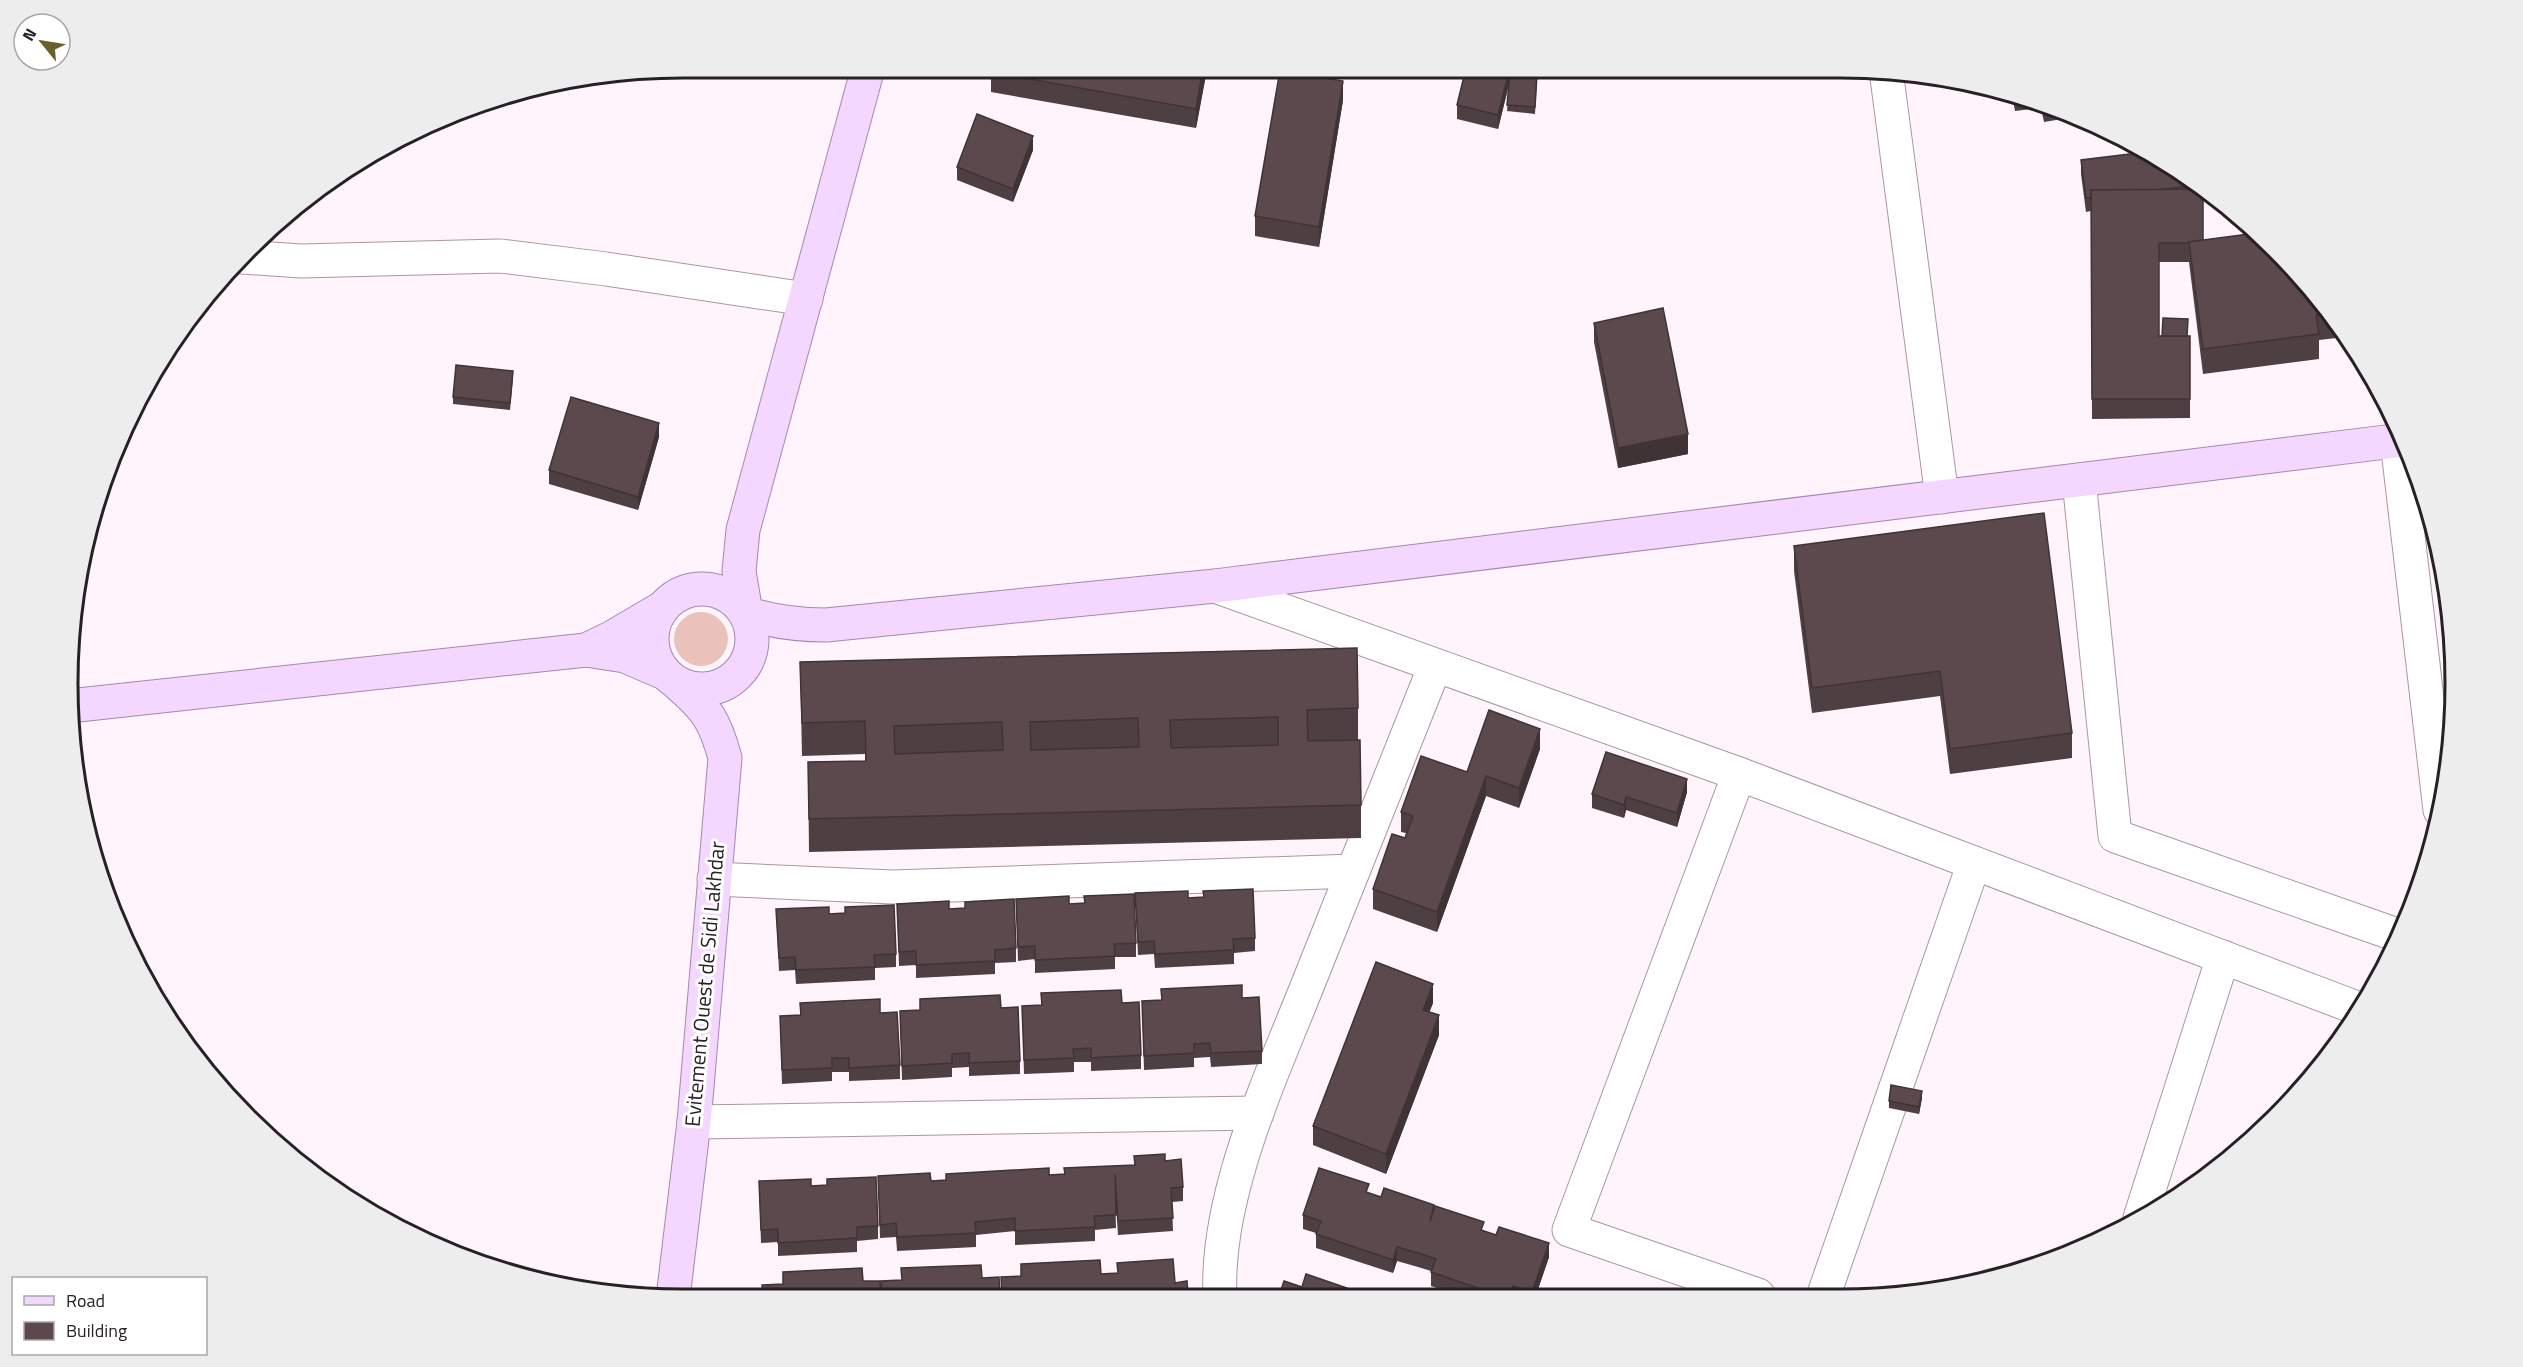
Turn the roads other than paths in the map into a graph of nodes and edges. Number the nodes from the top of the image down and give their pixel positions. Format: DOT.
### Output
graph roads {
  1 [pos="865,78"];
  2 [pos="1887,80"];
  3 [pos="252,258"];
  4 [pos="806,298"];
  5 [pos="2394,441"];
  6 [pos="2402,460"];
  7 [pos="2079,480"];
  8 [pos="1942,497"];
  9 [pos="750,510"];
  10 [pos="1215,586"];
  11 [pos="688,590"];
  12 [pos="662,608"];
  13 [pos="746,613"];
  14 [pos="826,625"];
  15 [pos="585,650"];
  16 [pos="744,666"];
  17 [pos="1435,666"];
  18 [pos="671,678"];
  19 [pos="79,705"];
  20 [pos="725,758"];
  21 [pos="1739,774"];
  22 [pos="2437,781"];
  23 [pos="1974,863"];
  24 [pos="1353,871"];
  25 [pos="714,879"];
  26 [pos="2391,933"];
  27 [pos="2223,957"];
  28 [pos="2352,1006"];
  29 [pos="1257,1113"];
  30 [pos="694,1122"];
  31 [pos="2143,1207"];
  32 [pos="674,1289"];
  33 [pos="1220,1289"];
  34 [pos="1741,1289"];
  35 [pos="1826,1289"];
  1 -- 4 [label="main road"];
  2 -- 8 [label="street"];
  3 -- 4 [label="street"];
  4 -- 9 [label="main road"];
  5 -- 7 [label="main road"];
  6 -- 22 [label="street"];
  7 -- 8 [label="main road"];
  7 -- 26 [label="street"];
  8 -- 10 [label="main road"];
  9 -- 11 [label="main road"];
  9 -- 13 [label="main road"];
  10 -- 14 [label="main road"];
  10 -- 17 [label="street"];
  11 -- 12 [label="main road"];
  11 -- 13 [label="main road"];
  12 -- 15 [label="main road"];
  12 -- 18 [label="main road"];
  13 -- 14 [label="main road"];
  13 -- 16 [label="main road"];
  14 -- 16 [label="main road"];
  15 -- 18 [label="main road"];
  15 -- 19 [label="main road"];
  16 -- 18 [label="main road"];
  16 -- 20 [label="main road"];
  17 -- 21 [label="street"];
  17 -- 24 [label="street"];
  18 -- 20 [label="main road, Evitement Ouest de Sidi Lakhdar"];
  20 -- 25 [label="main road, Evitement Ouest de Sidi Lakhdar"];
  21 -- 23 [label="street"];
  21 -- 34 [label="street"];
  23 -- 27 [label="street"];
  23 -- 35 [label="street"];
  24 -- 25 [label="street"];
  24 -- 29 [label="street"];
  25 -- 30 [label="main road, Evitement Ouest de Sidi Lakhdar"];
  27 -- 28 [label="street"];
  27 -- 31 [label="street"];
  29 -- 30 [label="street"];
  29 -- 33 [label="street"];
  30 -- 32 [label="main road, Evitement Ouest de Sidi Lakhdar"];
}
